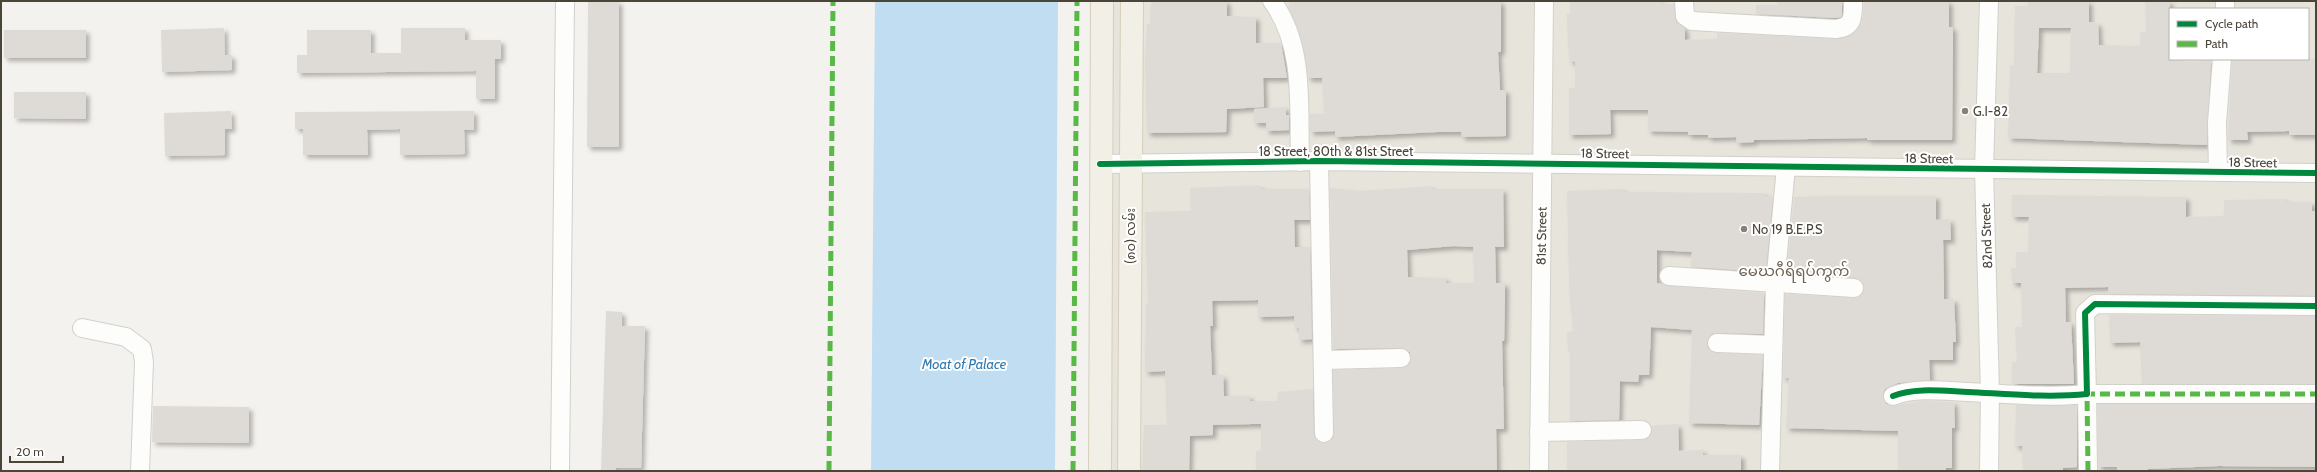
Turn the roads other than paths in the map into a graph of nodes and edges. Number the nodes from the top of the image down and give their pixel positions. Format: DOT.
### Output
graph roads {
  1 [pos="565,1"];
  2 [pos="1102,1"];
  3 [pos="1132,1"];
  4 [pos="1272,1"];
  5 [pos="1544,1"];
  6 [pos="1684,1"];
  7 [pos="1852,1"];
  8 [pos="1989,1"];
  9 [pos="2222,60"];
  10 [pos="1319,161"];
  11 [pos="1300,162"];
  12 [pos="1100,164"];
  13 [pos="1130,164"];
  14 [pos="1542,164"];
  15 [pos="1786,167"];
  16 [pos="1984,169"];
  17 [pos="2218,172"];
  18 [pos="2316,173"];
  19 [pos="1669,276"];
  20 [pos="1775,284"];
  21 [pos="1854,288"];
  22 [pos="2316,306"];
  23 [pos="82,328"];
  24 [pos="1717,343"];
  25 [pos="1773,345"];
  26 [pos="1401,358"];
  27 [pos="1324,360"];
  28 [pos="1990,393"];
  29 [pos="2087,394"];
  30 [pos="2316,394"];
  31 [pos="1893,396"];
  32 [pos="1642,430"];
  33 [pos="1539,432"];
  34 [pos="1324,433"];
  35 [pos="140,471"];
  36 [pos="560,471"];
  37 [pos="1100,471"];
  38 [pos="1129,471"];
  39 [pos="1539,471"];
  40 [pos="1770,471"];
  41 [pos="1989,471"];
  42 [pos="2088,471"];
  1 -- 36 [label="street"];
  2 -- 12 [label="main road"];
  3 -- 13 [label="main road, (၈၀) လမ်း"];
  4 -- 11 [label="street"];
  5 -- 14 [label="street, 81st Street"];
  6 -- 7 [label="street"];
  8 -- 16 [label="street, 82nd Street"];
  9 -- 17 [label="street"];
  10 -- 11 [label="street, 18 Street, 80th & 81st Street"];
  10 -- 14 [label="street, 18 Street, 80th & 81st Street"];
  10 -- 27 [label="street"];
  11 -- 13 [label="street, 18 Street, 80th & 81st Street"];
  12 -- 13 [label="street"];
  12 -- 37 [label="main road"];
  13 -- 38 [label="main road, (၈၀) လမ်း"];
  14 -- 15 [label="street, 18 Street"];
  14 -- 33 [label="street, 81st Street"];
  15 -- 16 [label="street, 18 Street"];
  15 -- 20 [label="street"];
  16 -- 17 [label="street, 18 Street"];
  16 -- 28 [label="street, 82nd Street"];
  17 -- 18 [label="street, 18 Street"];
  19 -- 20 [label="street"];
  20 -- 21 [label="street"];
  20 -- 25 [label="street"];
  22 -- 29 [label="street"];
  23 -- 35 [label="street"];
  24 -- 25 [label="street"];
  25 -- 40 [label="street"];
  26 -- 27 [label="street"];
  27 -- 34 [label="street"];
  28 -- 29 [label="street"];
  28 -- 31 [label="street"];
  28 -- 41 [label="street, 82nd Street"];
  29 -- 30 [label="street"];
  29 -- 42 [label="street"];
  32 -- 33 [label="street"];
  33 -- 39 [label="street, 81st Street"];
}
